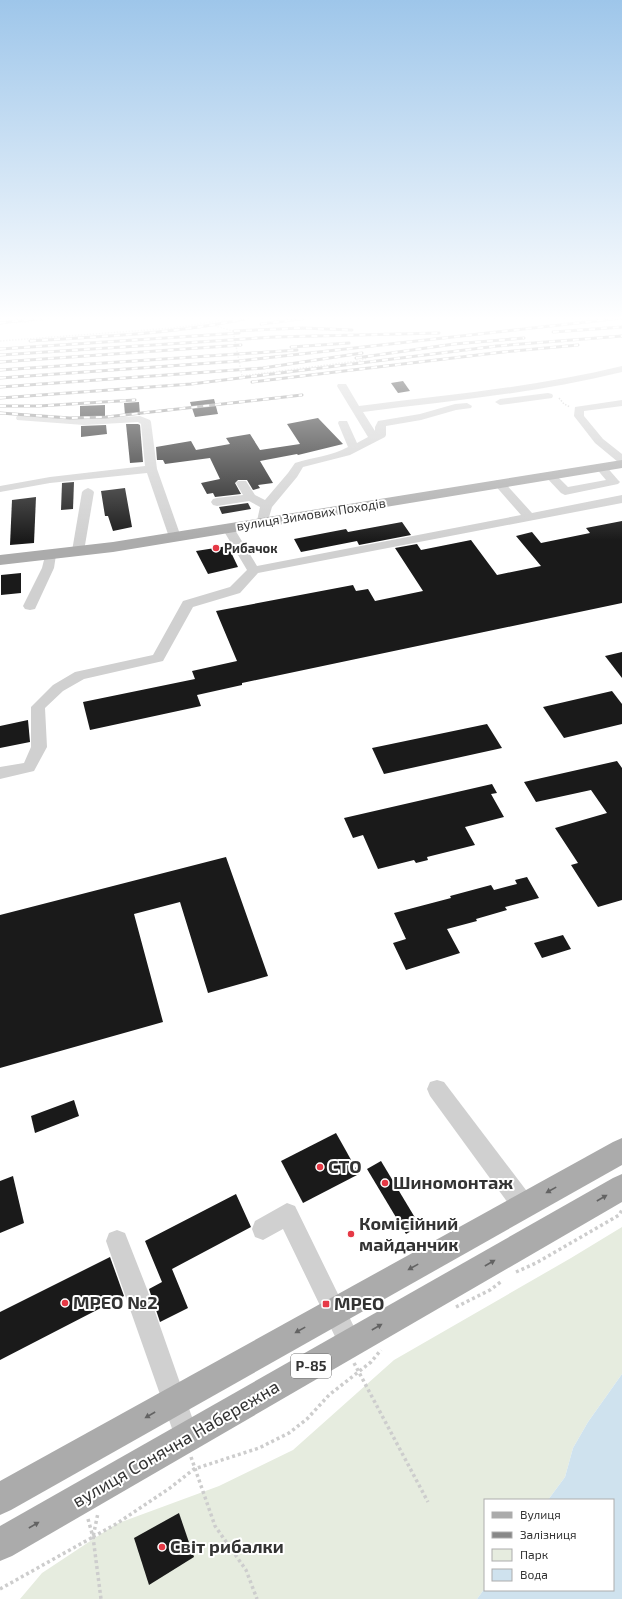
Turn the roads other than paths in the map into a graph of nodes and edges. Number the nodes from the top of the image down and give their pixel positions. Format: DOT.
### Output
graph roads {
  1 [pos="346,392"];
  2 [pos="497,392"];
  3 [pos="548,396"];
  4 [pos="502,401"];
  5 [pos="622,403"];
  6 [pos="358,410"];
  7 [pos="21,418"];
  8 [pos="343,423"];
  9 [pos="374,438"];
  10 [pos="354,448"];
  11 [pos="622,460"];
  12 [pos="622,464"];
  13 [pos="151,469"];
  14 [pos="242,483"];
  15 [pos="499,483"];
  16 [pos="0,489"];
  17 [pos="88,492"];
  18 [pos="251,497"];
  19 [pos="622,499"];
  20 [pos="216,502"];
  21 [pos="266,506"];
  22 [pos="528,516"];
  23 [pos="263,522"];
  24 [pos="228,528"];
  25 [pos="175,537"];
  26 [pos="78,551"];
  27 [pos="50,555"];
  28 [pos="0,560"];
  29 [pos="254,570"];
  30 [pos="30,606"];
  31 [pos="0,773"];
  32 [pos="436,1089"];
  33 [pos="622,1151"];
  34 [pos="622,1187"];
  35 [pos="524,1206"];
  36 [pos="263,1228"];
  37 [pos="117,1241"];
  38 [pos="334,1311"];
  39 [pos="351,1354"];
  40 [pos="173,1402"];
  41 [pos="187,1437"];
  42 [pos="0,1499"];
  43 [pos="0,1544"];
  1 -- 6 [label="street"];
  2 -- 4 [label="street"];
  2 -- 6 [label="street"];
  3 -- 4 [label="street"];
  4 -- 9 [label="street"];
  5 -- 11 [label="street"];
  6 -- 9 [label="street"];
  7 -- 13 [label="street"];
  8 -- 10 [label="street"];
  9 -- 10 [label="street"];
  10 -- 21 [label="street"];
  12 -- 15 [label="main road, вулиця Зимових Походів"];
  13 -- 16 [label="street"];
  13 -- 25 [label="street"];
  14 -- 18 [label="street"];
  15 -- 22 [label="street"];
  15 -- 23 [label="main road, вулиця Зимових Походів"];
  17 -- 26 [label="street"];
  18 -- 20 [label="street"];
  18 -- 21 [label="street"];
  19 -- 22 [label="street"];
  21 -- 23 [label="street"];
  22 -- 29 [label="street"];
  23 -- 24 [label="main road, вулиця Зимових Походів"];
  24 -- 25 [label="main road, вулиця Зимових Походів"];
  24 -- 29 [label="street"];
  25 -- 26 [label="main road, вулиця Зимових Походів"];
  26 -- 27 [label="main road, вулиця Зимових Походів"];
  27 -- 28 [label="main road, вулиця Зимових Походів"];
  27 -- 30 [label="street"];
  29 -- 31 [label="street"];
  32 -- 35 [label="street"];
  33 -- 35 [label="main road, Р-85, one-way"];
  39 -- 34 [label="main road, вулиця Сонячна Набережна / Р-85, one-way"];
  35 -- 38 [label="main road, Р-85, one-way"];
  36 -- 38 [label="street"];
  37 -- 40 [label="street"];
  38 -- 39 [label="street"];
  38 -- 40 [label="main road, Р-85, one-way"];
  39 -- 41 [label="main road, вулиця Сонячна Набережна / Р-85"];
  40 -- 41 [label="street"];
  40 -- 42 [label="main road, Р-85, one-way"];
  43 -- 41 [label="main road, вулиця Сонячна Набережна / Р-85, one-way"];
}
